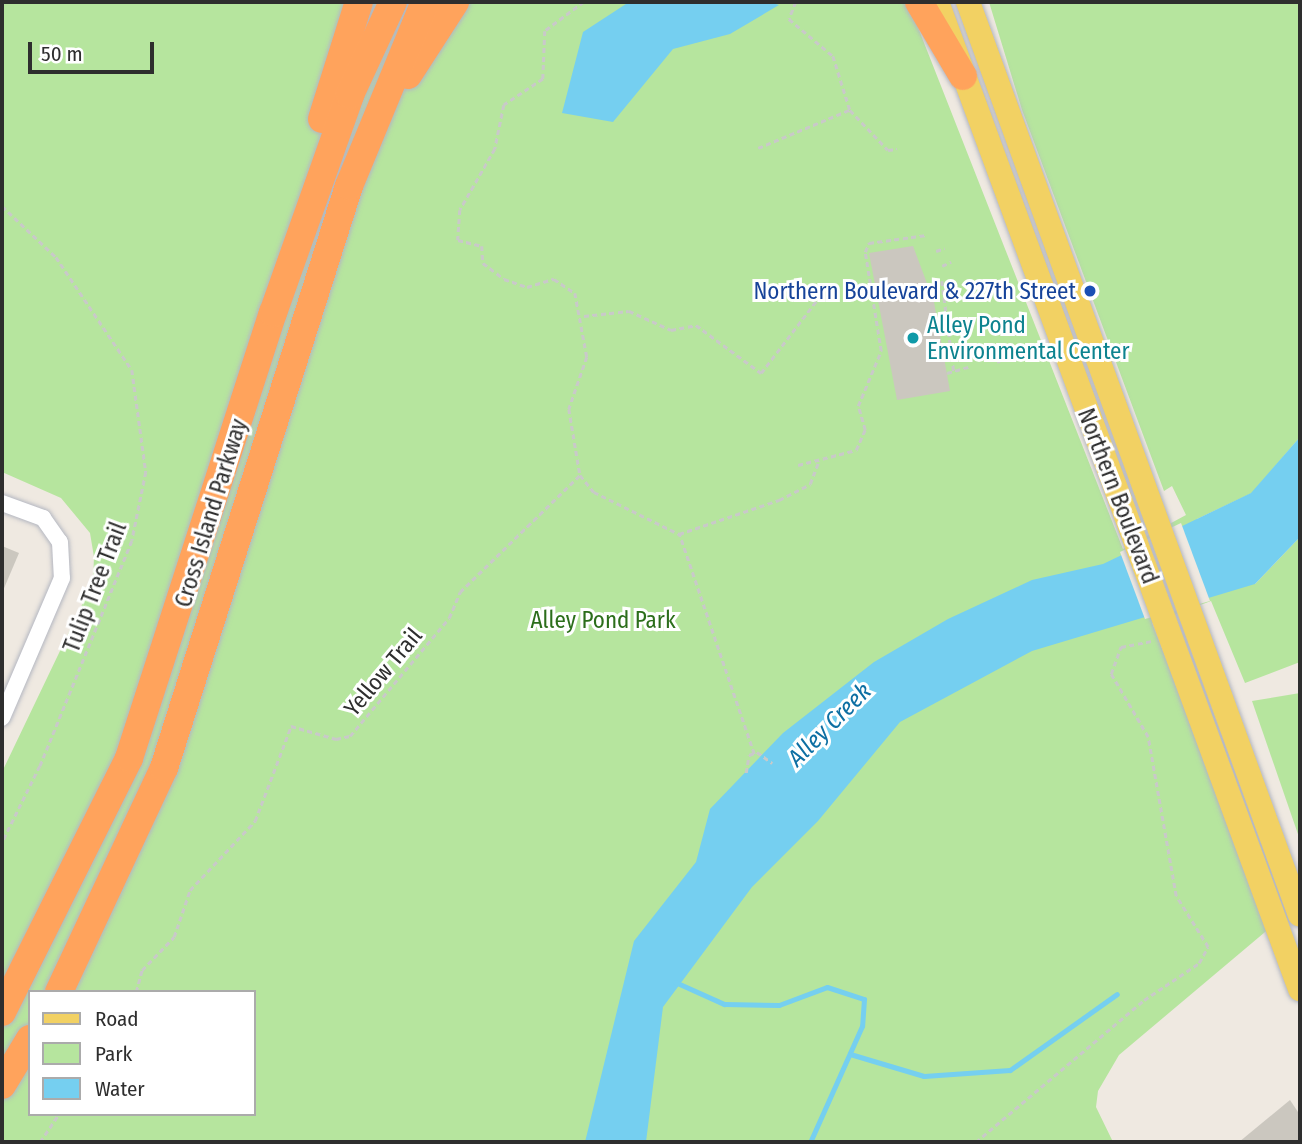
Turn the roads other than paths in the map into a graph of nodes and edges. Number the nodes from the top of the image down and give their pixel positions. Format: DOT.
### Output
graph roads {
  1 [pos="359,2"];
  2 [pos="393,2"];
  3 [pos="425,2"];
  4 [pos="456,2"];
  5 [pos="919,2"];
  6 [pos="937,2"];
  7 [pos="968,2"];
  8 [pos="964,76"];
  9 [pos="349,186"];
  10 [pos="274,313"];
  11 [pos="2,503"];
  12 [pos="2,718"];
  13 [pos="1300,915"];
  14 [pos="1300,989"];
  15 [pos="60,990"];
  16 [pos="2,1012"];
  17 [pos="28,1042"];
  18 [pos="2,1085"];
  1 -- 10 [label="highway"];
  2 -- 10 [label="highway, Cross Island Parkway"];
  3 -- 9 [label="highway, Cross Island Parkway"];
  4 -- 9 [label="highway"];
  5 -- 8 [label="highway"];
  6 -- 8 [label="main road, Northern Boulevard"];
  7 -- 13 [label="main road, Northern Boulevard"];
  8 -- 14 [label="main road, Northern Boulevard"];
  9 -- 15 [label="highway, Cross Island Parkway"];
  10 -- 16 [label="highway, Cross Island Parkway"];
  11 -- 12 [label="street"];
  17 -- 18 [label="highway"];
}
